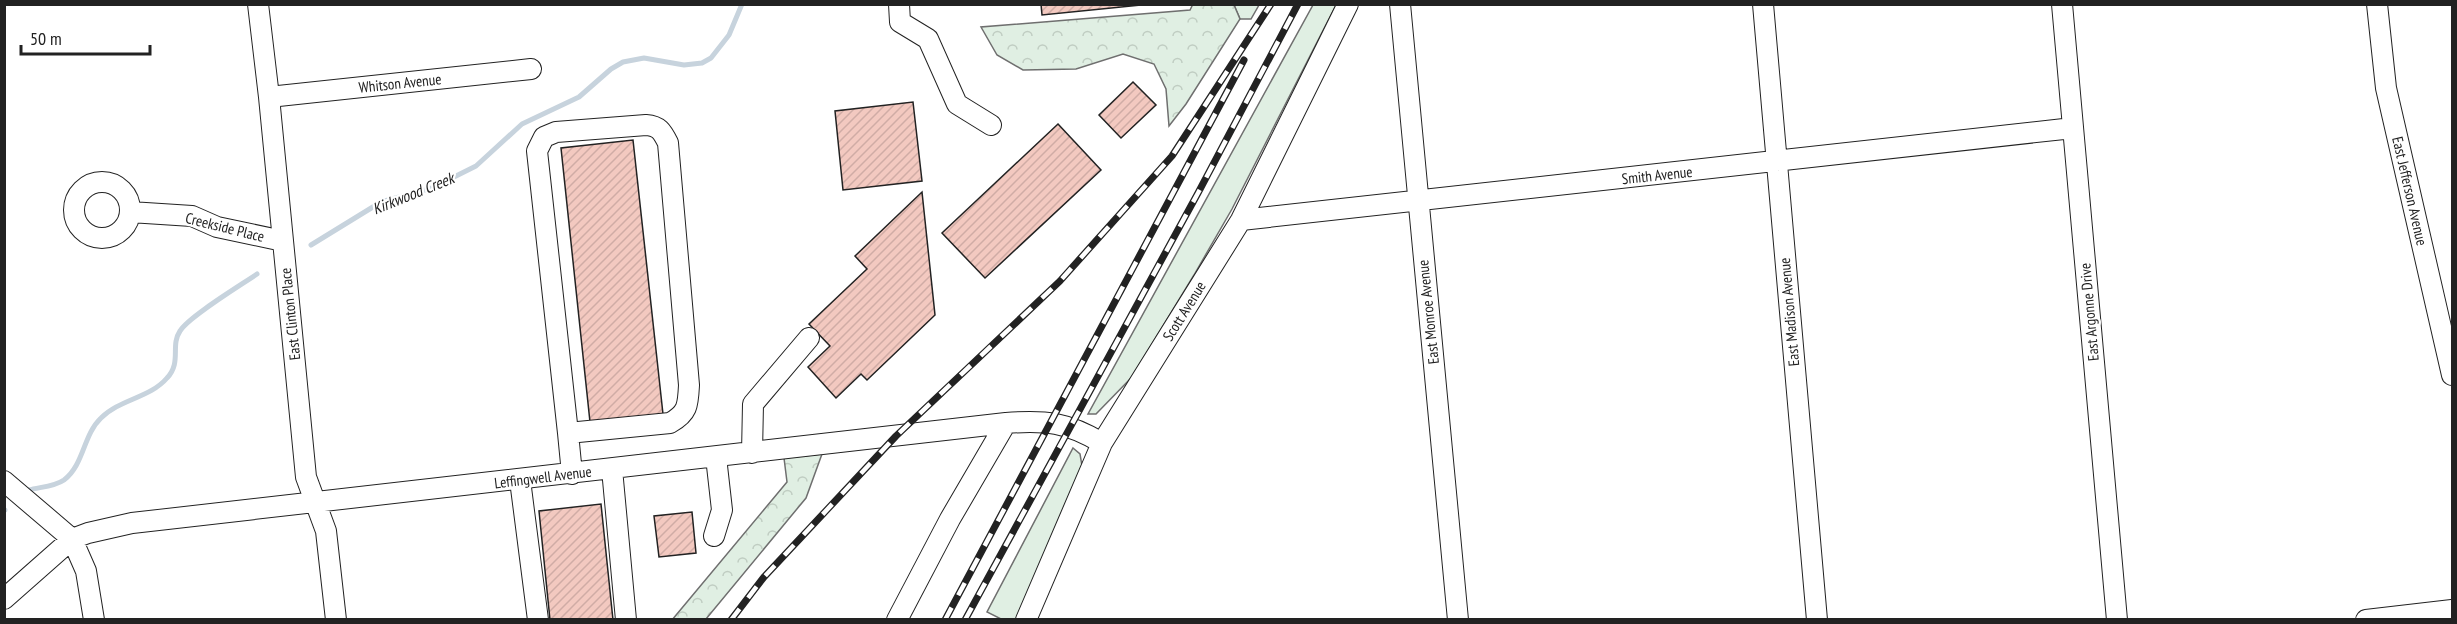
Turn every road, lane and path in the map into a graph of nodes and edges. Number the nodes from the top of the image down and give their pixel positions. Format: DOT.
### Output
graph roads {
  1 [pos="258,4"];
  2 [pos="1348,4"];
  3 [pos="1400,4"];
  4 [pos="1763,4"];
  5 [pos="2062,4"];
  6 [pos="2377,4"];
  7 [pos="899,13"];
  8 [pos="531,69"];
  9 [pos="269,97"];
  10 [pos="991,125"];
  11 [pos="2073,128"];
  12 [pos="1776,162"];
  13 [pos="1417,201"];
  14 [pos="130,212"];
  15 [pos="1241,220"];
  16 [pos="283,241"];
  17 [pos="809,338"];
  18 [pos="2452,369"];
  19 [pos="1006,423"];
  20 [pos="568,433"];
  21 [pos="1102,443"];
  22 [pos="752,453"];
  23 [pos="716,457"];
  24 [pos="612,469"];
  25 [pos="572,474"];
  26 [pos="520,480"];
  27 [pos="4,481"];
  28 [pos="316,503"];
  29 [pos="714,536"];
  30 [pos="72,539"];
  31 [pos="4,599"];
  32 [pos="2452,610"];
  33 [pos="90,619"];
  34 [pos="336,620"];
  35 [pos="538,620"];
  36 [pos="626,620"];
  37 [pos="897,620"];
  38 [pos="1026,620"];
  39 [pos="1458,620"];
  40 [pos="1817,620"];
  41 [pos="2117,620"];
  42 [pos="2366,620"];
  1 -- 9 [label="street, East Clinton Place"];
  2 -- 15 [label="street, Scott Avenue"];
  3 -- 13 [label="street, East Monroe Avenue"];
  4 -- 12 [label="street, East Madison Avenue"];
  5 -- 11 [label="street, East Argonne Drive"];
  6 -- 18 [label="street, East Jefferson Avenue"];
  7 -- 10 [label="street"];
  8 -- 9 [label="street, Whitson Avenue"];
  9 -- 16 [label="street, East Clinton Place"];
  11 -- 12 [label="street, Smith Avenue"];
  11 -- 41 [label="street, East Argonne Drive"];
  12 -- 13 [label="street, Smith Avenue"];
  12 -- 40 [label="street, East Madison Avenue"];
  13 -- 15 [label="street, Smith Avenue"];
  13 -- 39 [label="street, East Monroe Avenue"];
  14 -- 16 [label="street, Creekside Place"];
  15 -- 21 [label="street, Scott Avenue"];
  16 -- 28 [label="street, East Clinton Place"];
  17 -- 22 [label="street"];
  19 -- 21 [label="street, Leffingwell Avenue"];
  19 -- 22 [label="street, Leffingwell Avenue"];
  19 -- 37 [label="street"];
  20 -- 20 [label="street"];
  20 -- 25 [label="street"];
  21 -- 38 [label="street, Scott Avenue"];
  22 -- 23 [label="street, Leffingwell Avenue"];
  23 -- 24 [label="street, Leffingwell Avenue"];
  23 -- 29 [label="street"];
  24 -- 25 [label="street, Leffingwell Avenue"];
  24 -- 36 [label="street"];
  25 -- 26 [label="street, Leffingwell Avenue"];
  26 -- 28 [label="street, Leffingwell Avenue"];
  26 -- 35 [label="street"];
  27 -- 30 [label="street"];
  28 -- 30 [label="street, Leffingwell Avenue"];
  28 -- 34 [label="street, East Clinton Place"];
  30 -- 31 [label="street, Leffingwell Avenue"];
  30 -- 33 [label="street"];
  32 -- 42 [label="street"];
}
